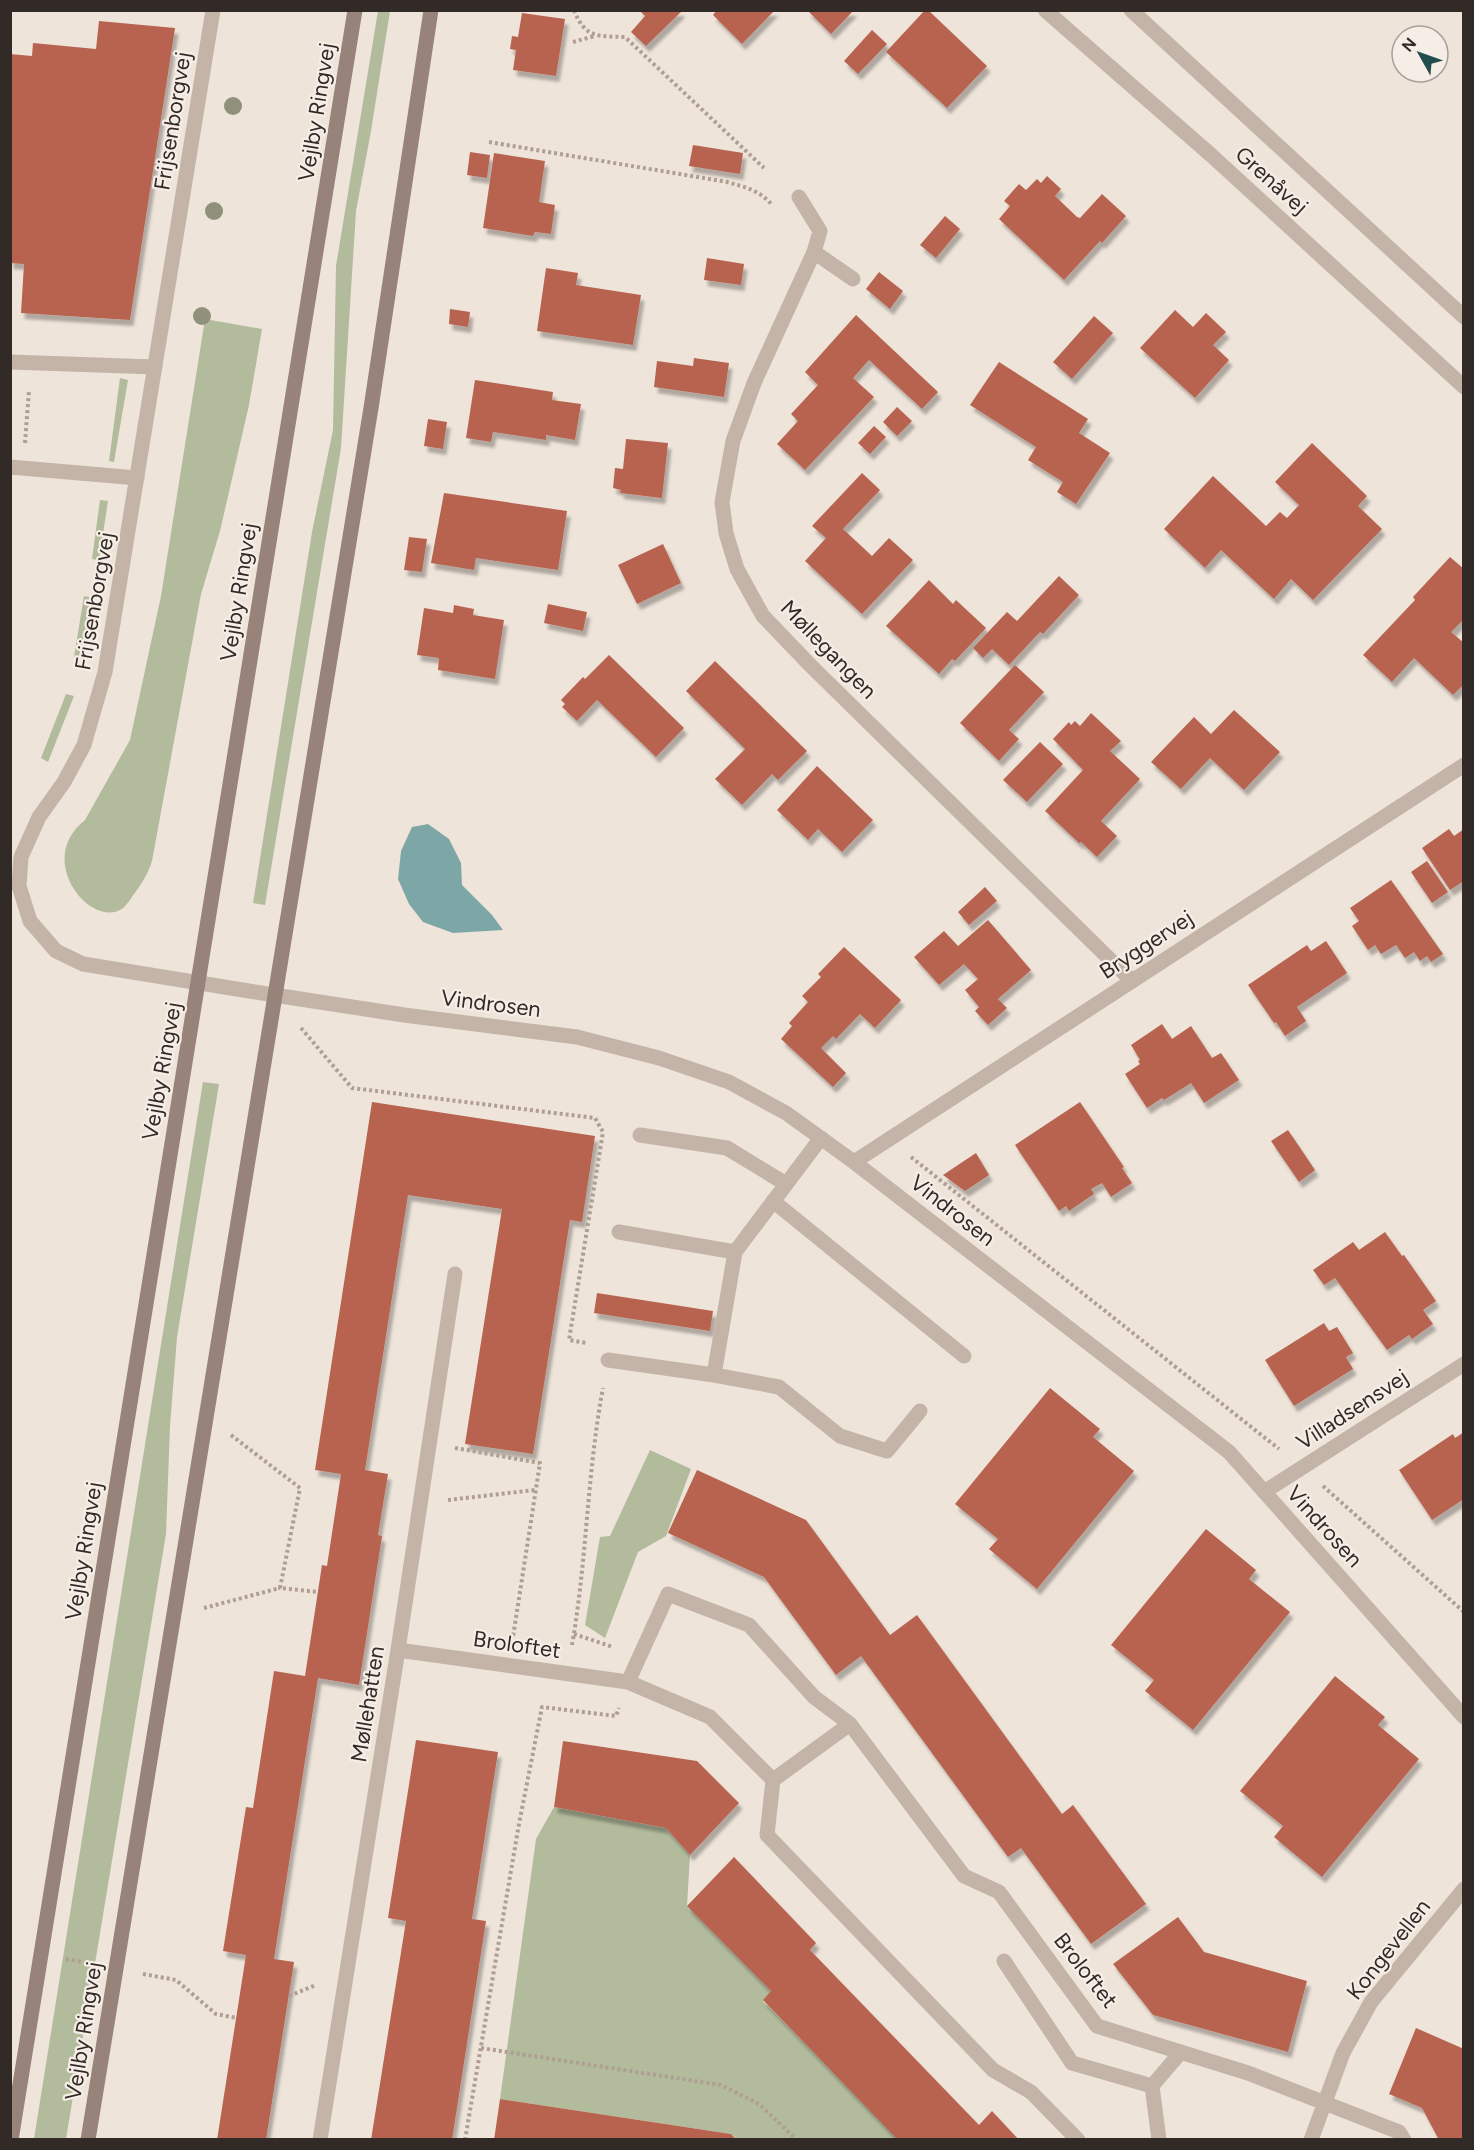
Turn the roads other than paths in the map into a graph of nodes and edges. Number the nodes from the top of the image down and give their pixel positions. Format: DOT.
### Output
graph roads {
  1 [pos="213,10"];
  2 [pos="356,10"];
  3 [pos="431,10"];
  4 [pos="1045,10"];
  5 [pos="1131,10"];
  6 [pos="799,197"];
  7 [pos="814,252"];
  8 [pos="853,279"];
  9 [pos="1464,317"];
  10 [pos="10,362"];
  11 [pos="155,367"];
  12 [pos="1464,387"];
  13 [pos="17,467"];
  14 [pos="137,478"];
  15 [pos="1464,765"];
  16 [pos="15,885"];
  17 [pos="1132,981"];
  18 [pos="199,982"];
  19 [pos="274,995"];
  20 [pos="640,1135"];
  21 [pos="821,1138"];
  22 [pos="854,1162"];
  23 [pos="786,1184"];
  24 [pos="773,1202"];
  25 [pos="619,1233"];
  26 [pos="735,1252"];
  27 [pos="455,1274"];
  28 [pos="964,1356"];
  29 [pos="608,1360"];
  30 [pos="1464,1364"];
  31 [pos="714,1375"];
  32 [pos="920,1411"];
  33 [pos="1264,1492"];
  34 [pos="398,1650"];
  35 [pos="628,1682"];
  36 [pos="1464,1717"];
  37 [pos="850,1724"];
  38 [pos="773,1780"];
  39 [pos="1464,1889"];
  40 [pos="1004,1961"];
  41 [pos="1181,2052"];
  42 [pos="1152,2086"];
  43 [pos="1324,2101"];
  44 [pos="1315,2138"];
  45 [pos="11,2139"];
  46 [pos="88,2139"];
  47 [pos="320,2139"];
  48 [pos="1078,2139"];
  49 [pos="1159,2139"];
  50 [pos="1404,2139"];
  1 -- 11 [label="street, Frijsenborgvej"];
  2 -- 18 [label="main road, Vejlby Ringvej"];
  3 -- 19 [label="main road, Vejlby Ringvej"];
  4 -- 12 [label="street, Grenåvej"];
  5 -- 9 [label="street, Grenåvej"];
  6 -- 7 [label="street, Møllegangen"];
  7 -- 8 [label="street"];
  7 -- 17 [label="street, Møllegangen"];
  10 -- 11 [label="street"];
  11 -- 14 [label="street, Frijsenborgvej"];
  13 -- 14 [label="street"];
  14 -- 16 [label="street, Frijsenborgvej"];
  15 -- 17 [label="street, Bryggervej"];
  16 -- 18 [label="street, Frijsenborgvej"];
  17 -- 22 [label="street, Bryggervej"];
  18 -- 19 [label="street, Frijsenborgvej"];
  18 -- 45 [label="main road, Vejlby Ringvej"];
  19 -- 21 [label="street, Vindrosen"];
  19 -- 46 [label="main road, Vejlby Ringvej"];
  20 -- 23 [label="street"];
  21 -- 22 [label="street, Vindrosen"];
  21 -- 23 [label="street"];
  22 -- 33 [label="street, Vindrosen"];
  23 -- 24 [label="street"];
  24 -- 26 [label="street"];
  24 -- 28 [label="street"];
  25 -- 26 [label="street"];
  26 -- 31 [label="street"];
  27 -- 34 [label="street, Møllehatten"];
  29 -- 31 [label="street"];
  30 -- 33 [label="street, Villadsensvej"];
  31 -- 32 [label="street"];
  33 -- 36 [label="street, Vindrosen"];
  34 -- 35 [label="street, Broloftet"];
  34 -- 47 [label="street, Møllehatten"];
  35 -- 37 [label="street, Broloftet"];
  35 -- 38 [label="street, Broloftet"];
  37 -- 38 [label="street"];
  37 -- 41 [label="street, Broloftet"];
  38 -- 48 [label="street"];
  39 -- 43 [label="street, Kongevellen"];
  40 -- 42 [label="street"];
  41 -- 42 [label="street"];
  41 -- 43 [label="street, Broloftet"];
  42 -- 49 [label="street"];
  43 -- 44 [label="street, Kongevellen"];
  43 -- 50 [label="street, Broloftet"];
}
